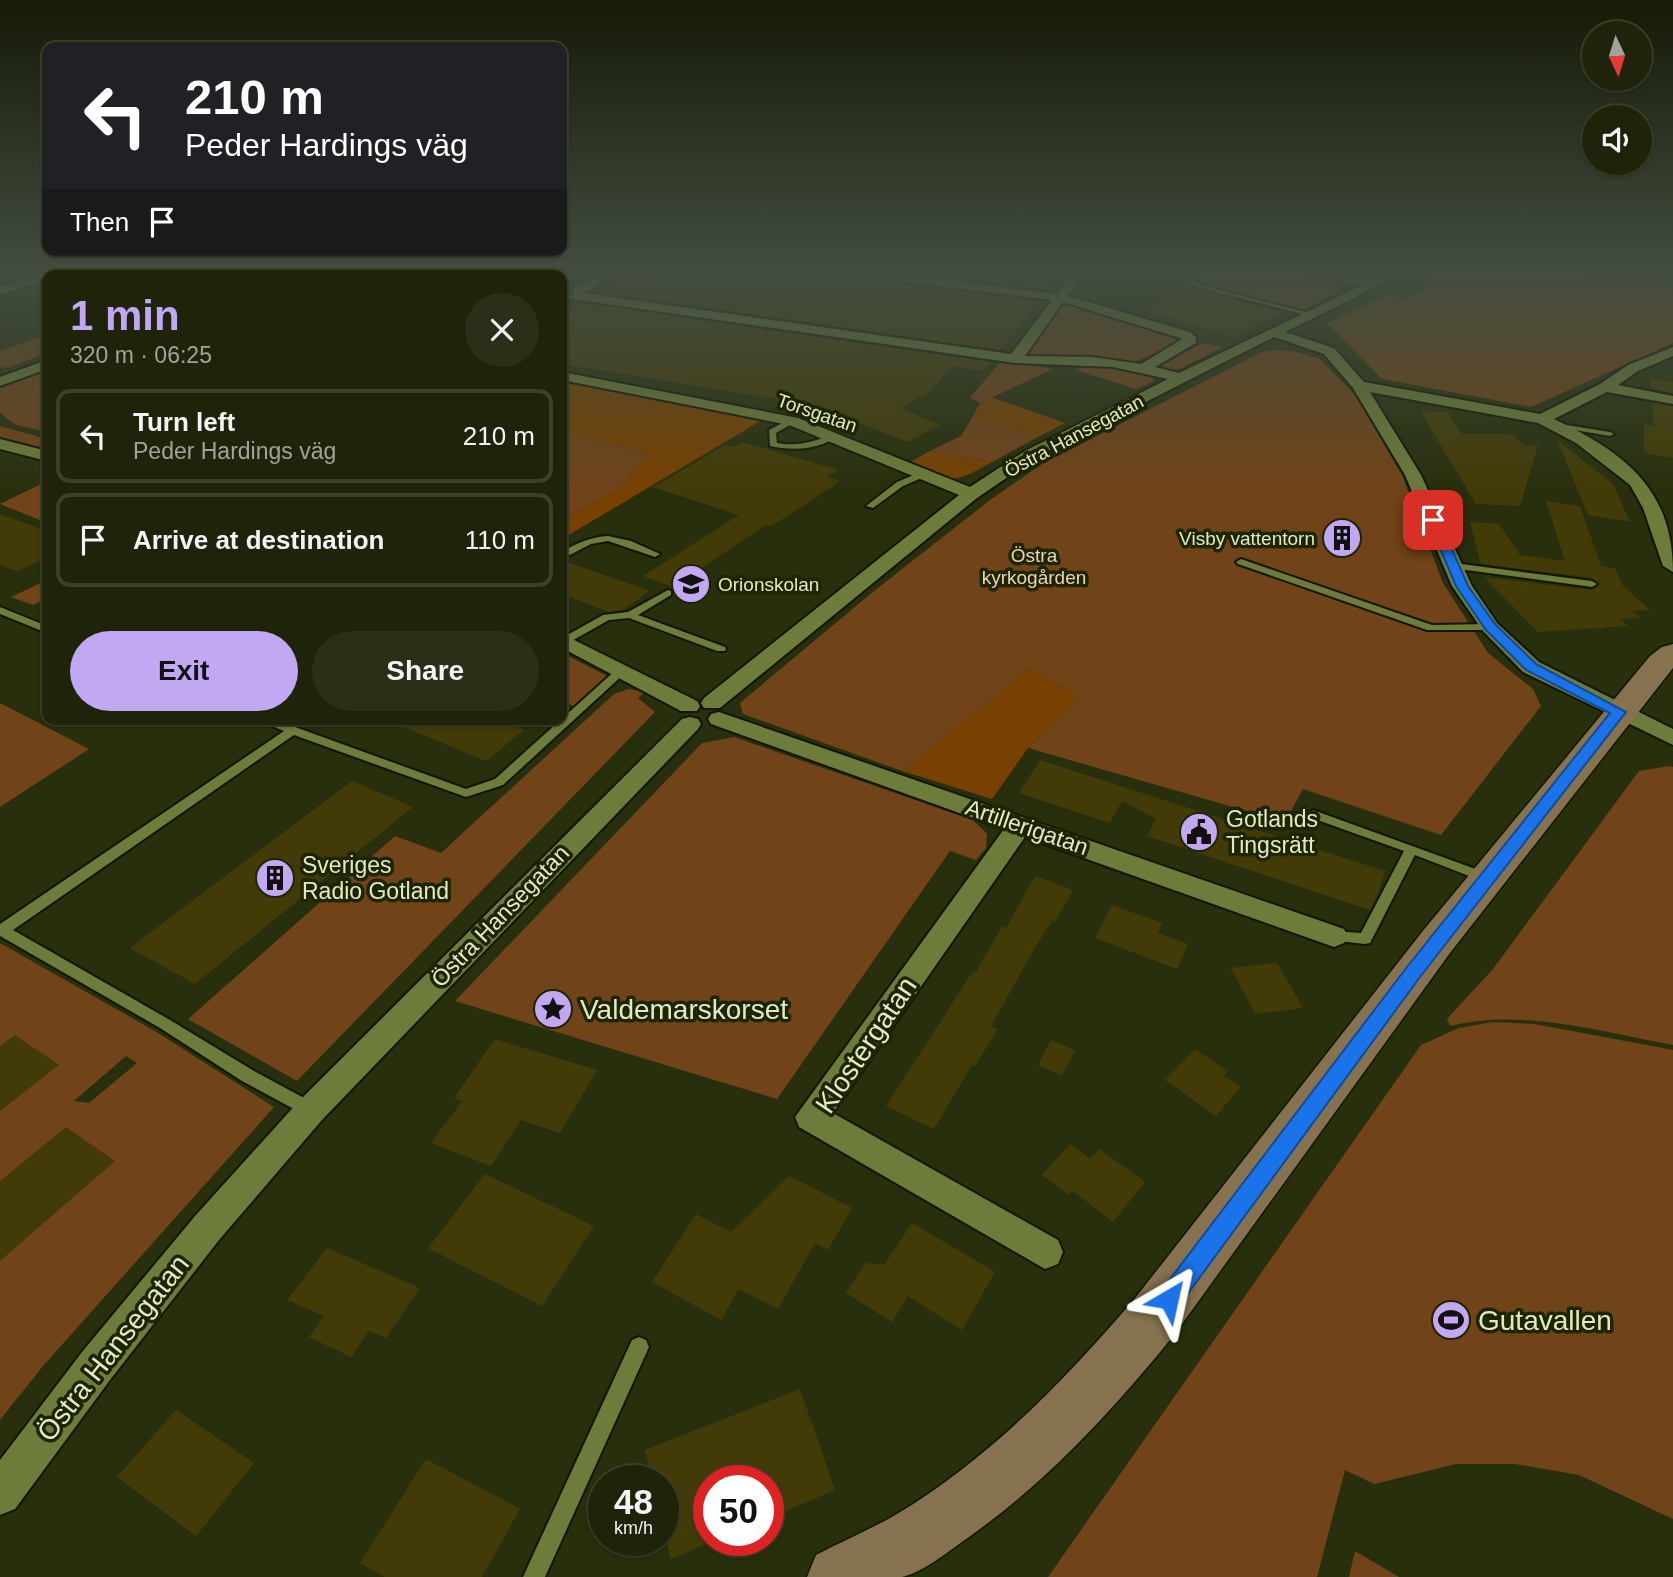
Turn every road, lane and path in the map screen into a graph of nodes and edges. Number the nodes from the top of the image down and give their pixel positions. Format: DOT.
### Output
graph roads {
  1 [pos="915,345"];
  2 [pos="1026,345"];
  3 [pos="1183,345"];
  4 [pos="1251,345"];
  5 [pos="1309,345"];
  6 [pos="1673,351"];
  7 [pos="1015,359"];
  8 [pos="42,367"];
  9 [pos="1145,367"];
  10 [pos="567,377"];
  11 [pos="1184,379"];
  12 [pos="0,382"];
  13 [pos="1359,386"];
  14 [pos="1605,387"];
  15 [pos="1673,400"];
  16 [pos="793,421"];
  17 [pos="1549,422"];
  18 [pos="1610,434"];
  19 [pos="834,436"];
  20 [pos="0,444"];
  21 [pos="42,455"];
  22 [pos="921,475"];
  23 [pos="971,494"];
  24 [pos="870,506"];
  25 [pos="567,553"];
  26 [pos="655,554"];
  27 [pos="1241,562"];
  28 [pos="1454,566"];
  29 [pos="1673,566"];
  30 [pos="1592,584"];
  31 [pos="668,593"];
  32 [pos="0,610"];
  33 [pos="630,615"];
  34 [pos="1490,627"];
  35 [pos="42,628"];
  36 [pos="567,639"];
  37 [pos="567,643"];
  38 [pos="721,649"];
  39 [pos="1673,653"];
  40 [pos="621,671"];
  41 [pos="1619,712"];
  42 [pos="702,713"];
  43 [pos="567,720"];
  44 [pos="274,725"];
  45 [pos="562,725"];
  46 [pos="290,732"];
  47 [pos="1673,738"];
  48 [pos="1313,814"];
  49 [pos="1021,824"];
  50 [pos="1412,849"];
  51 [pos="1488,878"];
  52 [pos="1,929"];
  53 [pos="1334,936"];
  54 [pos="311,1110"];
  55 [pos="1045,1252"];
  56 [pos="639,1347"];
  57 [pos="0,1494"];
  58 [pos="534,1577"];
  59 [pos="838,1577"];
  1 -- 7 [label="street"];
  2 -- 7 [label="street"];
  3 -- 9 [label="street"];
  4 -- 11 [label="street, Östra Hansegatan"];
  5 -- 13 [label="street"];
  6 -- 14 [label="street"];
  7 -- 9 [label="street"];
  8 -- 12 [label="street"];
  9 -- 11 [label="street"];
  10 -- 16 [label="street, Torsgatan"];
  11 -- 23 [label="street, Östra Hansegatan"];
  13 -- 17 [label="street"];
  13 -- 28 [label="street"];
  14 -- 15 [label="street"];
  14 -- 17 [label="street"];
  16 -- 19 [label="street, Torsgatan"];
  16 -- 19 [label="lane"];
  17 -- 18 [label="lane"];
  17 -- 29 [label="street"];
  19 -- 22 [label="street, Torsgatan"];
  20 -- 21 [label="street"];
  22 -- 23 [label="street, Torsgatan"];
  22 -- 24 [label="lane"];
  23 -- 42 [label="street, Östra Hansegatan"];
  25 -- 26 [label="lane"];
  27 -- 34 [label="lane"];
  28 -- 30 [label="lane"];
  28 -- 34 [label="street"];
  31 -- 33 [label="lane"];
  32 -- 35 [label="lane"];
  33 -- 36 [label="lane"];
  33 -- 38 [label="lane"];
  34 -- 41 [label="street"];
  37 -- 40 [label="street, Artillerigatan"];
  39 -- 41 [label="main road"];
  40 -- 42 [label="street, Artillerigatan"];
  40 -- 43 [label="lane"];
  41 -- 47 [label="street"];
  41 -- 51 [label="main road"];
  42 -- 49 [label="street, Artillerigatan"];
  42 -- 54 [label="street, Östra Hansegatan"];
  44 -- 46 [label="lane"];
  45 -- 46 [label="lane"];
  46 -- 52 [label="lane"];
  48 -- 50 [label="lane"];
  49 -- 53 [label="street, Artillerigatan"];
  49 -- 55 [label="street, Klostergatan"];
  50 -- 51 [label="lane"];
  50 -- 53 [label="lane"];
  51 -- 59 [label="main road"];
  52 -- 54 [label="lane"];
  54 -- 57 [label="street, Östra Hansegatan"];
  56 -- 58 [label="lane"];
}
